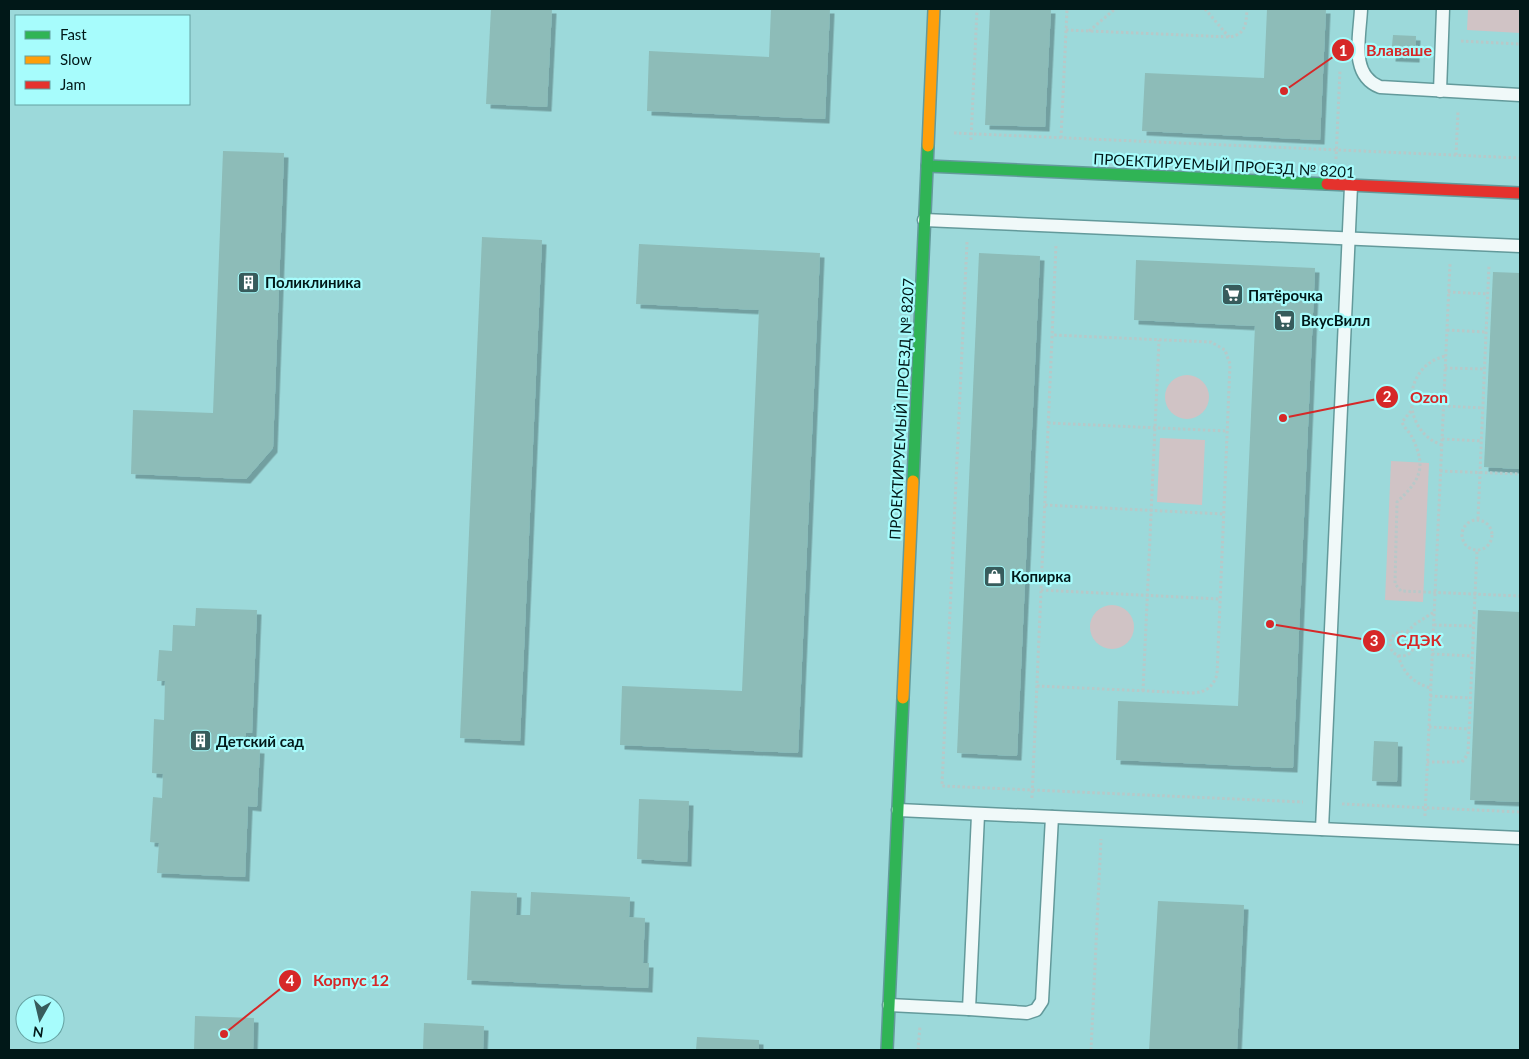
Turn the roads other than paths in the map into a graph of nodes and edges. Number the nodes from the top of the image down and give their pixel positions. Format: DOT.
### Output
graph roads {
  1 [pos="934,9"];
  2 [pos="1361,9"];
  3 [pos="1443,9"];
  4 [pos="1440,90"];
  5 [pos="1520,95"];
  6 [pos="927,166"];
  7 [pos="1351,186"];
  8 [pos="1520,193"];
  9 [pos="924,220"];
  10 [pos="1348,238"];
  11 [pos="1520,246"];
  12 [pos="898,810"];
  13 [pos="978,815"];
  14 [pos="1052,818"];
  15 [pos="1322,829"];
  16 [pos="1520,838"];
  17 [pos="889,1005"];
  18 [pos="969,1009"];
  19 [pos="887,1050"];
  1 -- 6 [label="street, ПРОЕКТИРУЕМЫЙ ПРОЕЗД № 8207"];
  2 -- 4 [label="lane"];
  3 -- 4 [label="lane"];
  4 -- 5 [label="lane"];
  6 -- 7 [label="street, ПРОЕКТИРУЕМЫЙ ПРОЕЗД № 8201"];
  6 -- 9 [label="street, ПРОЕКТИРУЕМЫЙ ПРОЕЗД № 8207"];
  7 -- 8 [label="street, ПРОЕКТИРУЕМЫЙ ПРОЕЗД № 8201"];
  7 -- 10 [label="lane"];
  9 -- 10 [label="lane"];
  9 -- 12 [label="street, ПРОЕКТИРУЕМЫЙ ПРОЕЗД № 8207"];
  10 -- 11 [label="lane"];
  10 -- 15 [label="lane"];
  12 -- 13 [label="lane"];
  12 -- 17 [label="street, ПРОЕКТИРУЕМЫЙ ПРОЕЗД № 8207"];
  13 -- 14 [label="lane"];
  13 -- 18 [label="lane"];
  14 -- 15 [label="lane"];
  14 -- 18 [label="lane"];
  15 -- 16 [label="lane"];
  17 -- 18 [label="lane"];
  17 -- 19 [label="street, ПРОЕКТИРУЕМЫЙ ПРОЕЗД № 8207"];
}
